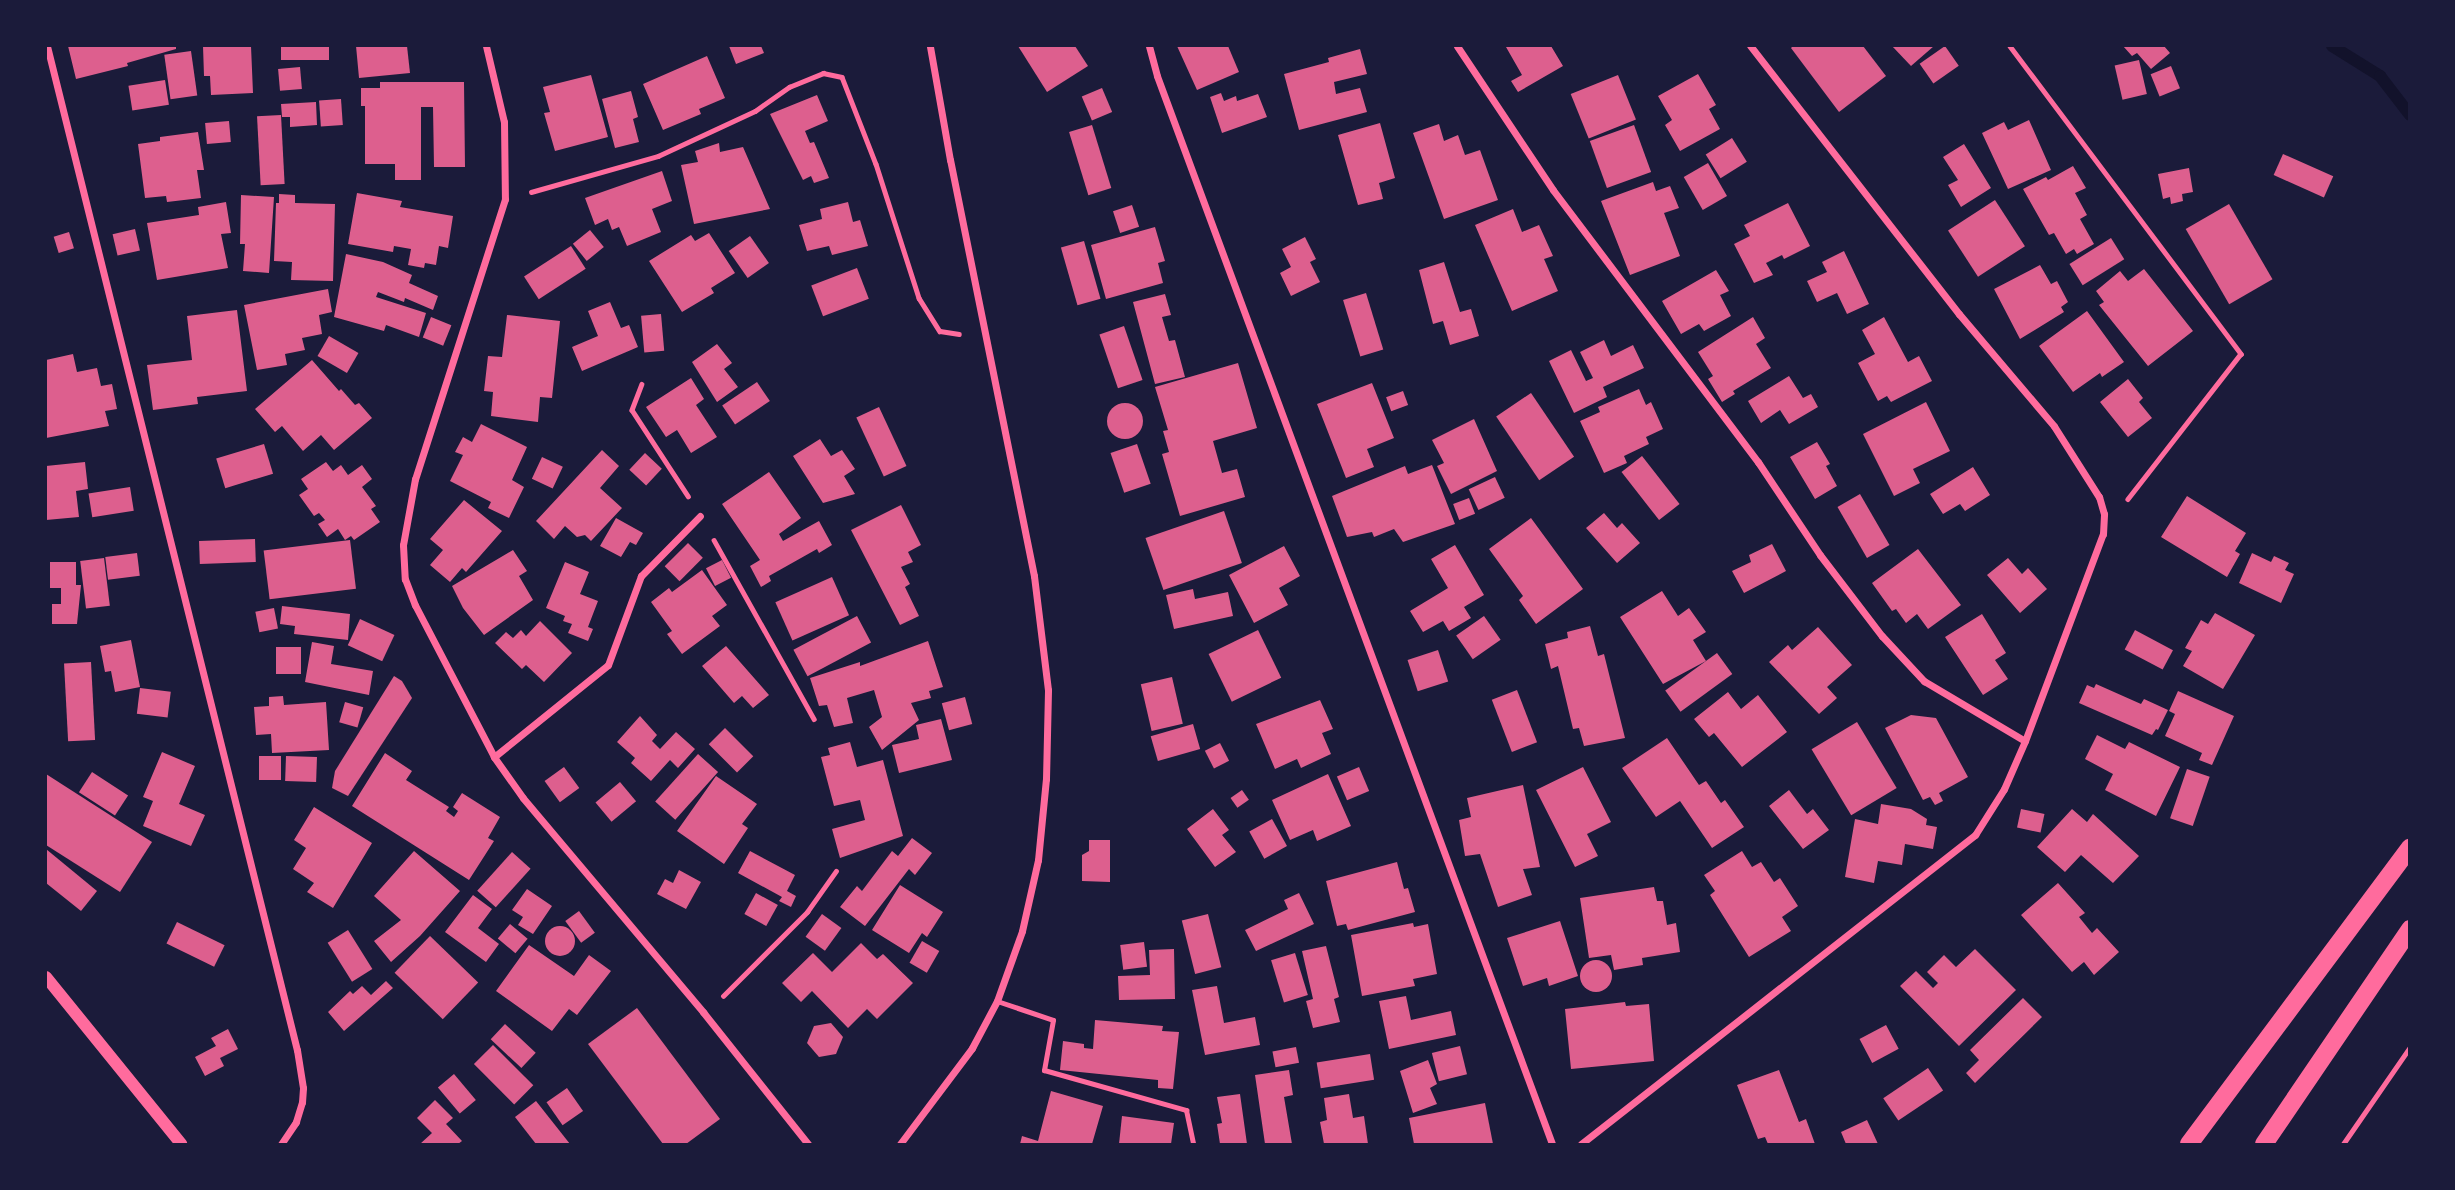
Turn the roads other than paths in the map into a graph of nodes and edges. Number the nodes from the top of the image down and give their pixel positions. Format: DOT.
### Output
graph roads {
  1 [pos="47,46"];
  2 [pos="486,46"];
  3 [pos="930,46"];
  4 [pos="1149,46"];
  5 [pos="1457,46"];
  6 [pos="1749,46"];
  7 [pos="700,516"];
  8 [pos="2025,741"];
  9 [pos="494,757"];
  10 [pos="2410,846"];
  11 [pos="2410,929"];
  12 [pos="46,977"];
  13 [pos="997,1001"];
  14 [pos="2410,1048"];
  15 [pos="181,1144"];
  16 [pos="281,1144"];
  17 [pos="808,1144"];
  18 [pos="900,1144"];
  19 [pos="1193,1144"];
  20 [pos="1552,1144"];
  21 [pos="1581,1144"];
  22 [pos="2189,1144"];
  23 [pos="2263,1144"];
  24 [pos="2343,1144"];
  1 -- 16 [label="street"];
  2 -- 9 [label="street"];
  3 -- 13 [label="street"];
  4 -- 20 [label="street"];
  5 -- 8 [label="street"];
  6 -- 8 [label="street"];
  7 -- 9 [label="street"];
  8 -- 21 [label="street"];
  9 -- 17 [label="street"];
  10 -- 22 [label="main road"];
  11 -- 23 [label="main road"];
  12 -- 15 [label="street"];
  13 -- 18 [label="street"];
  13 -- 19 [label="lane"];
  14 -- 24 [label="lane"];
}
